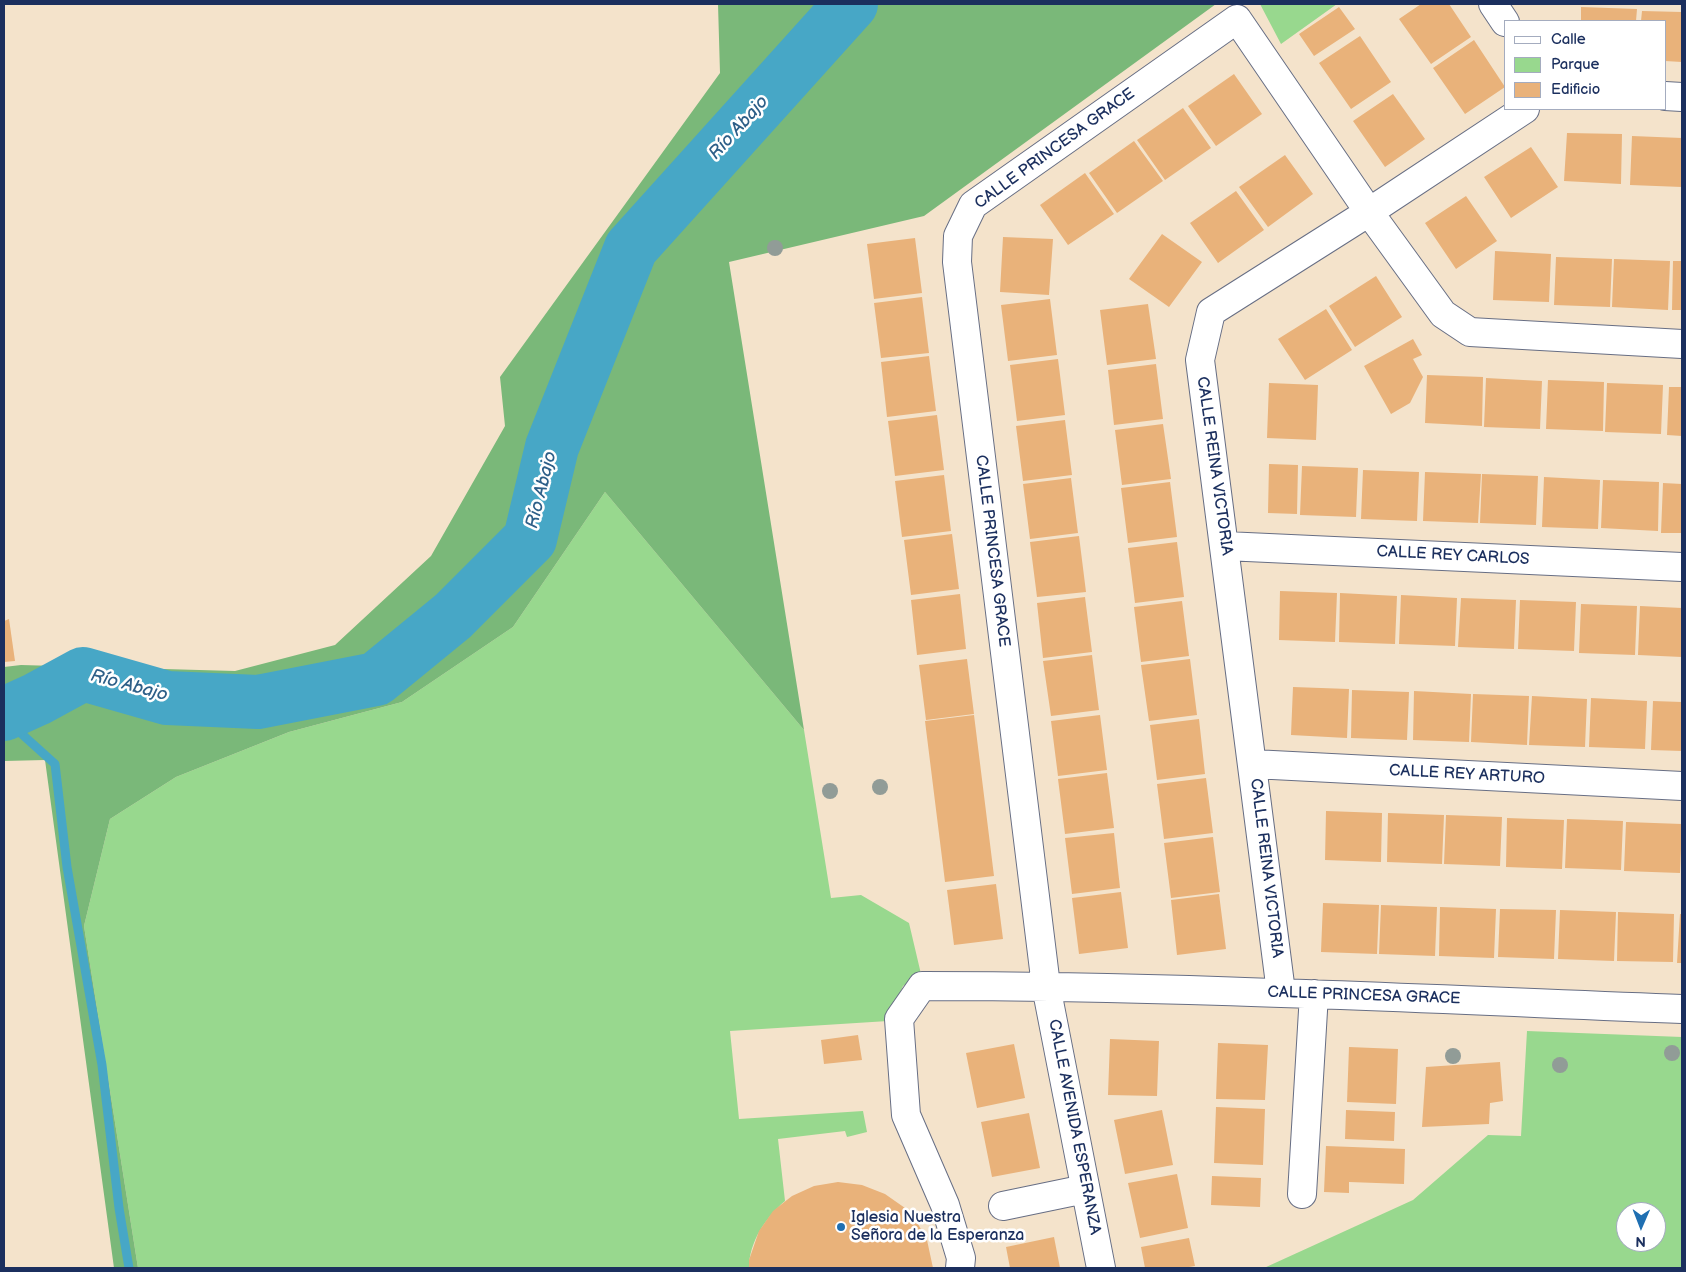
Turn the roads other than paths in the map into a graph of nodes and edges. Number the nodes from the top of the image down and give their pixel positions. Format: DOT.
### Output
graph roads {
  1 [pos="1493,4"];
  2 [pos="1504,20"];
  3 [pos="1666,96"];
  4 [pos="1682,97"];
  5 [pos="1523,110"];
  6 [pos="1369,212"];
  7 [pos="1682,344"];
  8 [pos="1225,546"];
  9 [pos="1682,567"];
  10 [pos="1252,764"];
  11 [pos="1682,786"];
  12 [pos="1046,986"];
  13 [pos="1281,992"];
  14 [pos="1314,994"];
  15 [pos="1682,1009"];
  16 [pos="1085,1189"];
  17 [pos="1302,1194"];
  18 [pos="1003,1206"];
  19 [pos="960,1268"];
  20 [pos="1101,1268"];
  1 -- 2 [label="street"];
  3 -- 4 [label="street"];
  5 -- 6 [label="street, CALLE REINA VICTORIA"];
  6 -- 7 [label="street, CALLE PRINCESA GRACE"];
  6 -- 8 [label="street, CALLE REINA VICTORIA"];
  6 -- 12 [label="street, CALLE PRINCESA GRACE"];
  8 -- 9 [label="street, CALLE REY CARLOS"];
  8 -- 10 [label="street, CALLE REINA VICTORIA"];
  10 -- 11 [label="street, CALLE REY ARTURO"];
  10 -- 13 [label="street, CALLE REINA VICTORIA"];
  12 -- 13 [label="street, CALLE PRINCESA GRACE"];
  12 -- 16 [label="street, CALLE AVENIDA ESPERANZA"];
  12 -- 19 [label="street, CALLE PRINCESA GRACE"];
  13 -- 14 [label="street, CALLE PRINCESA GRACE"];
  14 -- 15 [label="street, CALLE PRINCESA GRACE"];
  14 -- 17 [label="street"];
  16 -- 18 [label="street"];
  16 -- 20 [label="street, CALLE AVENIDA ESPERANZA"];
}
